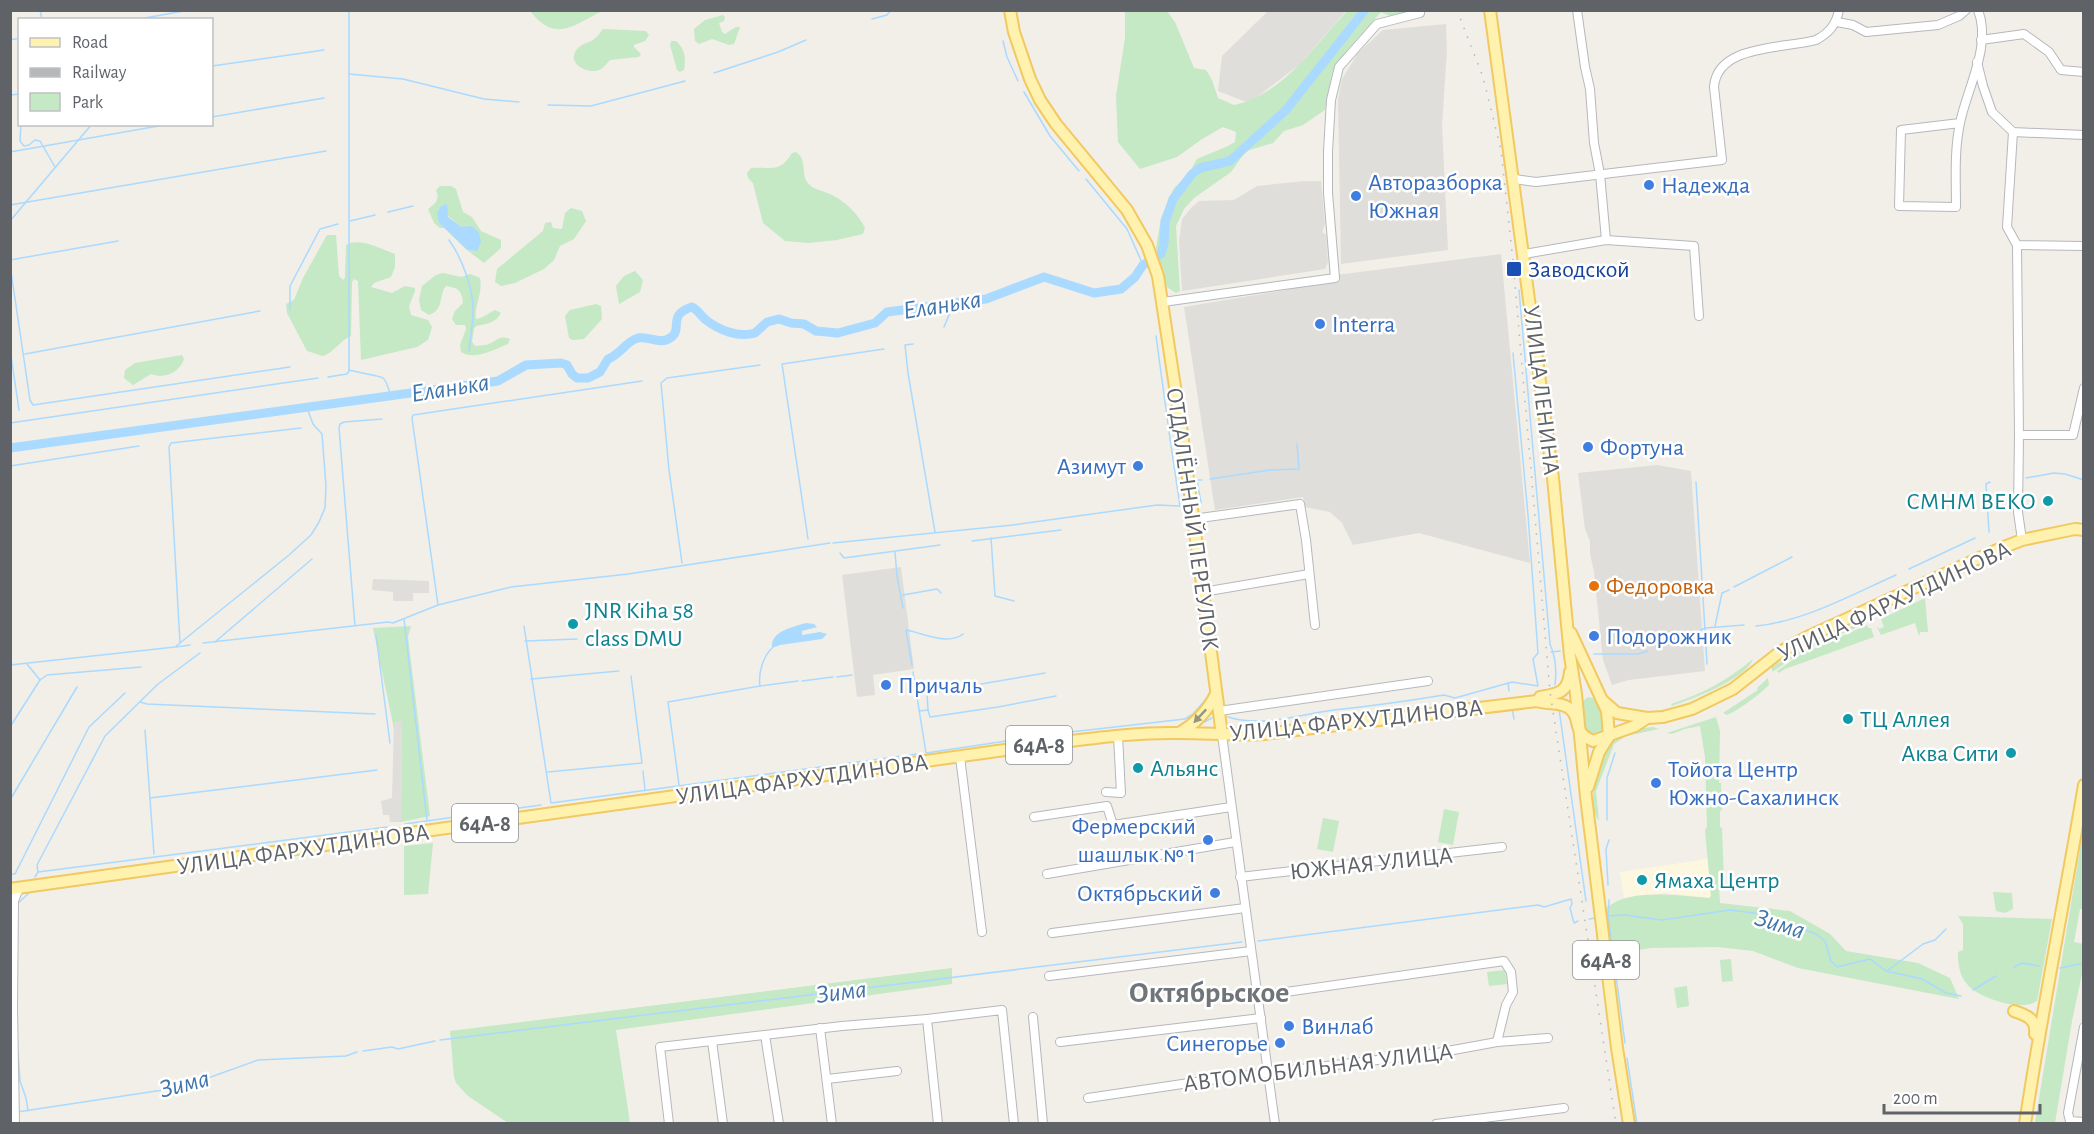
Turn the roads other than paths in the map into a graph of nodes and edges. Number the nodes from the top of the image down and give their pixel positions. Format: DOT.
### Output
graph roads {
  1 [pos="1010,10"];
  2 [pos="1420,10"];
  3 [pos="1490,10"];
  4 [pos="1577,10"];
  5 [pos="1839,10"];
  6 [pos="1965,10"];
  7 [pos="1978,10"];
  8 [pos="1837,22"];
  9 [pos="1981,40"];
  10 [pos="1977,62"];
  11 [pos="2084,72"];
  12 [pos="1960,123"];
  13 [pos="2013,132"];
  14 [pos="2084,135"];
  15 [pos="1599,174"];
  16 [pos="1514,179"];
  17 [pos="1606,240"];
  18 [pos="2017,245"];
  19 [pos="2084,246"];
  20 [pos="1524,254"];
  21 [pos="1163,303"];
  22 [pos="1699,316"];
  23 [pos="2084,388"];
  24 [pos="2019,435"];
  25 [pos="1193,519"];
  26 [pos="2081,528"];
  27 [pos="2022,540"];
  28 [pos="1309,574"];
  29 [pos="1203,592"];
  30 [pos="1315,625"];
  31 [pos="1568,627"];
  32 [pos="1570,656"];
  33 [pos="1585,664"];
  34 [pos="1428,681"];
  35 [pos="1216,693"];
  36 [pos="1576,694"];
  37 [pos="1600,696"];
  38 [pos="1538,701"];
  39 [pos="1475,708"];
  40 [pos="1219,711"];
  41 [pos="1647,718"];
  42 [pos="1578,730"];
  43 [pos="1179,733"];
  44 [pos="1222,735"];
  45 [pos="1118,736"];
  46 [pos="1609,736"];
  47 [pos="960,757"];
  48 [pos="2084,785"];
  49 [pos="1106,792"];
  50 [pos="1586,796"];
  51 [pos="1231,807"];
  52 [pos="1034,817"];
  53 [pos="1235,842"];
  54 [pos="1502,847"];
  55 [pos="1047,874"];
  56 [pos="1240,877"];
  57 [pos="15,888"];
  58 [pos="1245,909"];
  59 [pos="982,932"];
  60 [pos="1052,933"];
  61 [pos="1251,951"];
  62 [pos="1049,976"];
  63 [pos="2050,977"];
  64 [pos="1257,996"];
  65 [pos="2014,1011"];
  66 [pos="2042,1015"];
  67 [pos="1033,1017"];
  68 [pos="1261,1018"];
  69 [pos="927,1019"];
  70 [pos="2084,1027"];
  71 [pos="820,1028"];
  72 [pos="765,1035"];
  73 [pos="1548,1038"];
  74 [pos="712,1041"];
  75 [pos="1060,1042"];
  76 [pos="1497,1042"];
  77 [pos="2034,1064"];
  78 [pos="897,1071"];
  79 [pos="1268,1074"];
  80 [pos="827,1079"];
  81 [pos="1088,1098"];
  82 [pos="1564,1108"];
  83 [pos="16,1116"];
  84 [pos="2084,1122"];
  85 [pos="669,1124"];
  86 [pos="723,1124"];
  87 [pos="779,1124"];
  88 [pos="832,1124"];
  89 [pos="938,1124"];
  90 [pos="1014,1124"];
  91 [pos="1043,1124"];
  92 [pos="1275,1124"];
  93 [pos="1436,1124"];
  94 [pos="1629,1124"];
  95 [pos="2025,1124"];
  1 -- 21 [label="main road, ОТДАЛЁННЫЙ ПЕРЕУЛОК"];
  2 -- 21 [label="street"];
  3 -- 16 [label="main road, УЛИЦА ЛЕНИНА"];
  4 -- 15 [label="street"];
  5 -- 8 [label="street"];
  6 -- 8 [label="street"];
  7 -- 9 [label="street"];
  8 -- 15 [label="street"];
  9 -- 10 [label="street"];
  9 -- 11 [label="street"];
  10 -- 12 [label="street"];
  10 -- 13 [label="street"];
  12 -- 12 [label="street"];
  13 -- 14 [label="street"];
  13 -- 18 [label="street"];
  15 -- 16 [label="street"];
  15 -- 17 [label="street"];
  16 -- 20 [label="main road, УЛИЦА ЛЕНИНА"];
  17 -- 20 [label="street"];
  17 -- 22 [label="street"];
  18 -- 19 [label="street"];
  18 -- 24 [label="street"];
  20 -- 31 [label="main road, УЛИЦА ЛЕНИНА"];
  21 -- 25 [label="main road, ОТДАЛЁННЫЙ ПЕРЕУЛОК"];
  23 -- 24 [label="street"];
  24 -- 27 [label="street"];
  25 -- 28 [label="street"];
  25 -- 29 [label="main road, ОТДАЛЁННЫЙ ПЕРЕУЛОК"];
  26 -- 27 [label="main road, УЛИЦА ФАРХУТДИНОВА"];
  27 -- 41 [label="main road, УЛИЦА ФАРХУТДИНОВА"];
  28 -- 29 [label="street"];
  28 -- 30 [label="street"];
  29 -- 35 [label="main road, ОТДАЛЁННЫЙ ПЕРЕУЛОК"];
  31 -- 32 [label="main road, УЛИЦА ЛЕНИНА"];
  31 -- 33 [label="main road, УЛИЦА ЛЕНИНА"];
  32 -- 36 [label="main road, УЛИЦА ЛЕНИНА"];
  32 -- 39 [label="main road"];
  33 -- 37 [label="main road, УЛИЦА ЛЕНИНА"];
  33 -- 41 [label="main road"];
  34 -- 40 [label="street"];
  35 -- 40 [label="main road, ОТДАЛЁННЫЙ ПЕРЕУЛОК"];
  35 -- 43 [label="main road, one-way"];
  36 -- 37 [label="main road"];
  36 -- 38 [label="main road"];
  36 -- 42 [label="main road, 64А-8"];
  37 -- 41 [label="main road, УЛИЦА ФАРХУТДИНОВА"];
  37 -- 46 [label="main road, УЛИЦА ЛЕНИНА"];
  38 -- 39 [label="main road, УЛИЦА ФАРХУТДИНОВА / 64А-8"];
  38 -- 42 [label="main road, УЛИЦА ФАРХУТДИНОВА / 64А-8"];
  39 -- 44 [label="main road, УЛИЦА ФАРХУТДИНОВА / 64А-8"];
  40 -- 44 [label="main road, ОТДАЛЁННЫЙ ПЕРЕУЛОК"];
  41 -- 46 [label="main road, УЛИЦА ФАРХУТДИНОВА"];
  42 -- 46 [label="main road"];
  42 -- 50 [label="main road, 64А-8"];
  43 -- 44 [label="main road, УЛИЦА ФАРХУТДИНОВА / 64А-8"];
  43 -- 45 [label="main road, УЛИЦА ФАРХУТДИНОВА / 64А-8"];
  44 -- 51 [label="street"];
  45 -- 47 [label="main road, УЛИЦА ФАРХУТДИНОВА / 64А-8"];
  45 -- 49 [label="street"];
  46 -- 50 [label="main road, 64А-8"];
  47 -- 57 [label="main road, УЛИЦА ФАРХУТДИНОВА / 64А-8"];
  47 -- 59 [label="street"];
  48 -- 63 [label="main road"];
  50 -- 94 [label="main road, 64А-8"];
  51 -- 52 [label="street"];
  51 -- 53 [label="street"];
  53 -- 55 [label="street"];
  53 -- 56 [label="street"];
  54 -- 56 [label="street, ЮЖНАЯ УЛИЦА"];
  56 -- 58 [label="street"];
  57 -- 83 [label="street"];
  58 -- 60 [label="street"];
  58 -- 61 [label="street"];
  61 -- 62 [label="street"];
  61 -- 64 [label="street"];
  63 -- 65 [label="main road"];
  63 -- 66 [label="main road"];
  64 -- 68 [label="street"];
  64 -- 76 [label="street"];
  65 -- 66 [label="main road"];
  65 -- 77 [label="main road"];
  66 -- 77 [label="main road"];
  67 -- 91 [label="street"];
  68 -- 75 [label="street"];
  68 -- 79 [label="street"];
  69 -- 71 [label="street"];
  69 -- 89 [label="street"];
  69 -- 90 [label="street"];
  70 -- 84 [label="street"];
  71 -- 72 [label="street"];
  71 -- 80 [label="street"];
  72 -- 74 [label="street"];
  72 -- 87 [label="street"];
  73 -- 76 [label="street, АВТОМОБИЛЬНАЯ УЛИЦА"];
  74 -- 85 [label="street"];
  74 -- 86 [label="street"];
  76 -- 79 [label="street, АВТОМОБИЛЬНАЯ УЛИЦА"];
  77 -- 95 [label="main road"];
  78 -- 80 [label="street"];
  79 -- 81 [label="street, АВТОМОБИЛЬНАЯ УЛИЦА"];
  79 -- 92 [label="street"];
  80 -- 88 [label="street"];
  82 -- 93 [label="street"];
}
